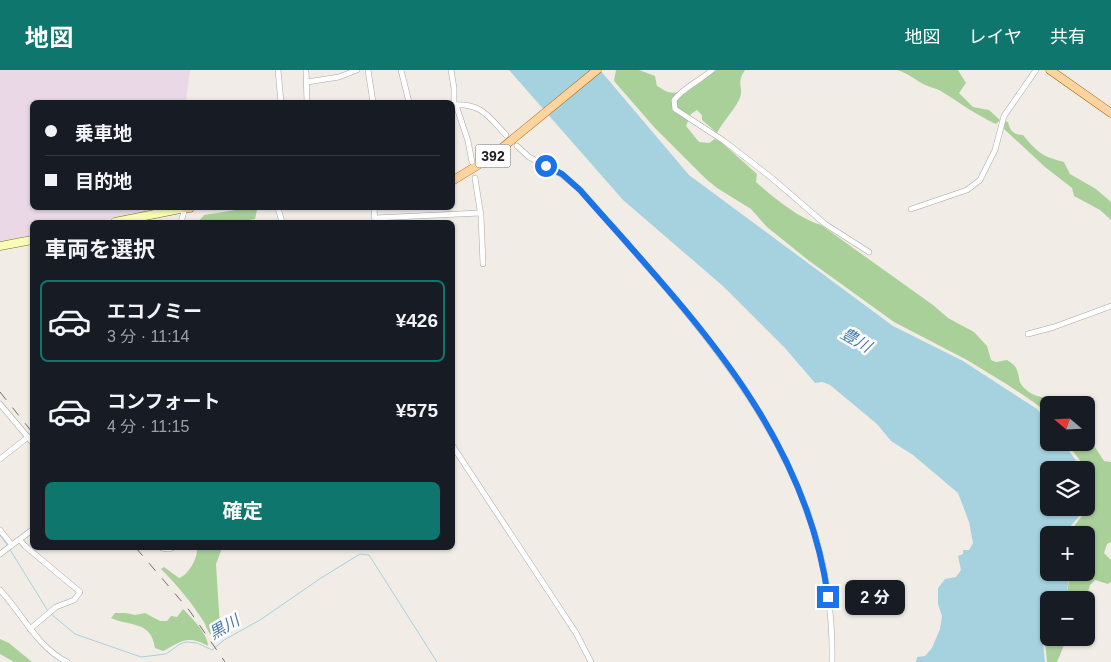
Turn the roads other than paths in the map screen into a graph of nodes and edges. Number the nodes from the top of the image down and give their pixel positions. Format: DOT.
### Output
graph roads {
  1 [pos="278,70"];
  2 [pos="306,70"];
  3 [pos="356,70"];
  4 [pos="368,70"];
  5 [pos="402,70"];
  6 [pos="450,70"];
  7 [pos="597,70"];
  8 [pos="712,70"];
  9 [pos="1036,70"];
  10 [pos="1050,70"];
  11 [pos="306,82"];
  12 [pos="281,100"];
  13 [pos="307,100"];
  14 [pos="373,100"];
  15 [pos="409,100"];
  16 [pos="454,100"];
  17 [pos="455,105"];
  18 [pos="455,108"];
  19 [pos="1111,113"];
  20 [pos="506,136"];
  21 [pos="516,146"];
  22 [pos="472,162"];
  23 [pos="475,178"];
  24 [pos="455,180"];
  25 [pos="911,209"];
  26 [pos="175,210"];
  27 [pos="480,213"];
  28 [pos="125,220"];
  29 [pos="375,220"];
  30 [pos="30,240"];
  31 [pos="0,246"];
  32 [pos="869,252"];
  33 [pos="484,264"];
  34 [pos="1111,306"];
  35 [pos="1028,334"];
  36 [pos="0,404"];
  37 [pos="28,437"];
  38 [pos="30,440"];
  39 [pos="455,450"];
  40 [pos="0,459"];
  41 [pos="0,530"];
  42 [pos="30,532"];
  43 [pos="20,540"];
  44 [pos="12,545"];
  45 [pos="0,554"];
  46 [pos="0,590"];
  47 [pos="30,629"];
  48 [pos="67,662"];
  49 [pos="591,662"];
  50 [pos="832,662"];
  1 -- 12 [label="street"];
  2 -- 11 [label="street"];
  3 -- 11 [label="street"];
  4 -- 14 [label="street"];
  5 -- 15 [label="street"];
  6 -- 16 [label="street"];
  7 -- 24 [label="main road, 392"];
  8 -- 32 [label="street"];
  9 -- 25 [label="street"];
  10 -- 19 [label="main road"];
  11 -- 13 [label="street"];
  17 -- 20 [label="street"];
  18 -- 22 [label="street"];
  21 -- 50 [label="street"];
  23 -- 27 [label="street"];
  26 -- 28 [label="street"];
  27 -- 29 [label="street"];
  27 -- 33 [label="street"];
  30 -- 31 [label="street"];
  34 -- 35 [label="street"];
  36 -- 37 [label="street"];
  37 -- 38 [label="street"];
  37 -- 40 [label="street"];
  39 -- 49 [label="street"];
  41 -- 44 [label="street"];
  42 -- 43 [label="street"];
  43 -- 44 [label="street"];
  43 -- 47 [label="street"];
  44 -- 45 [label="street"];
  46 -- 47 [label="street"];
  47 -- 48 [label="street"];
}
